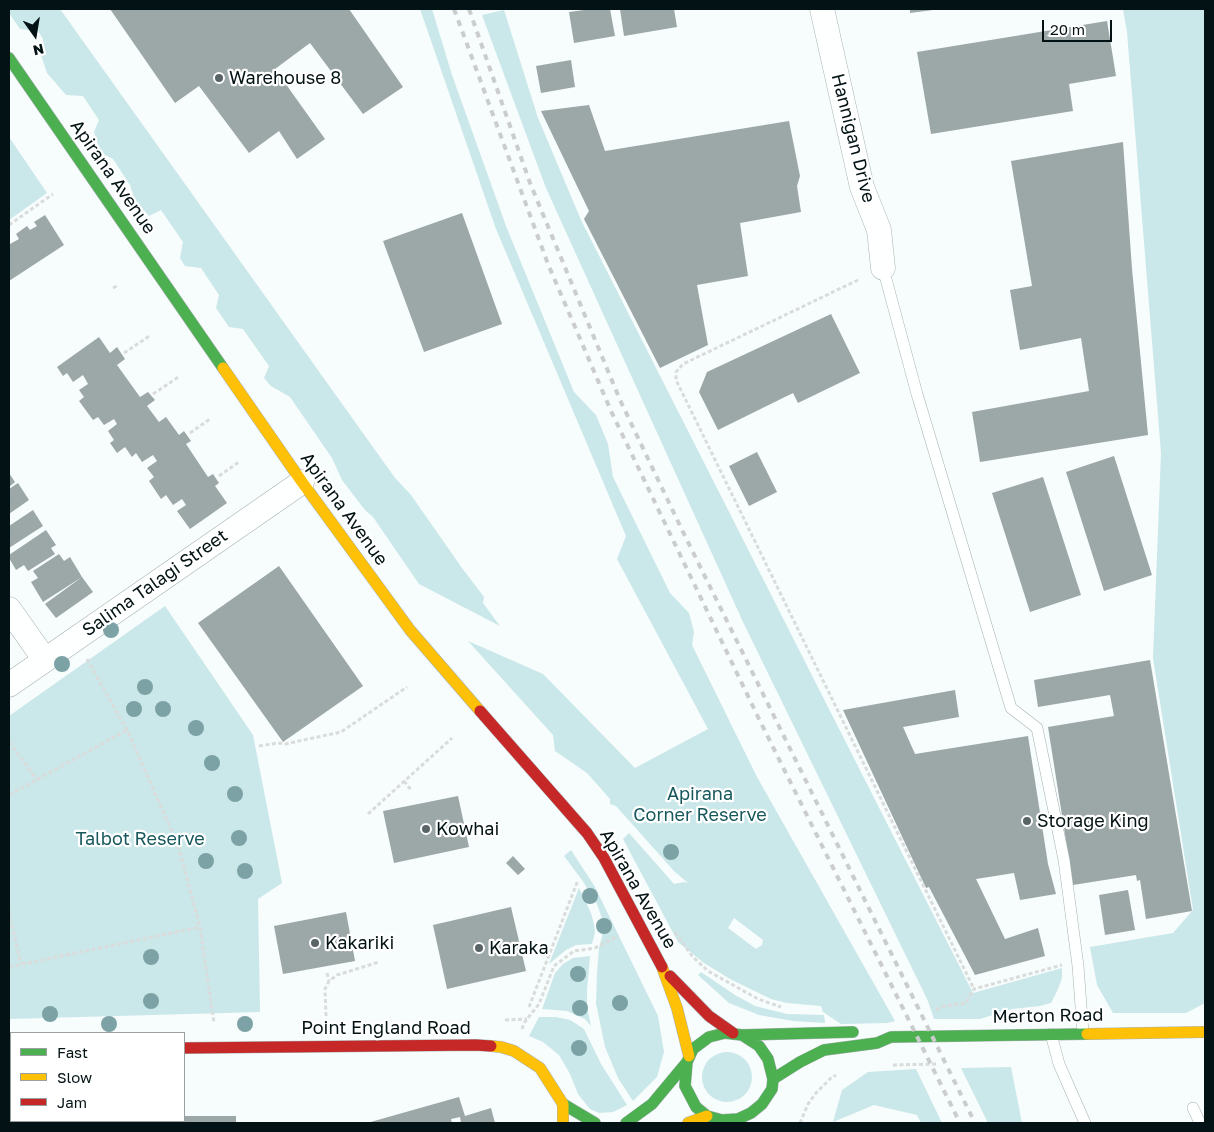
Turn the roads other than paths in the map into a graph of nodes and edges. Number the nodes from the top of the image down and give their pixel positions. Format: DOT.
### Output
graph roads {
  1 [pos="822,9"];
  2 [pos="9,58"];
  3 [pos="883,268"];
  4 [pos="302,482"];
  5 [pos="9,609"];
  6 [pos="45,660"];
  7 [pos="9,685"];
  8 [pos="664,970"];
  9 [pos="1205,1032"];
  10 [pos="1083,1033"];
  11 [pos="738,1034"];
  12 [pos="1051,1034"];
  13 [pos="891,1037"];
  14 [pos="185,1048"];
  15 [pos="688,1059"];
  16 [pos="773,1084"];
  17 [pos="563,1104"];
  18 [pos="772,1106"];
  19 [pos="1193,1108"];
  20 [pos="716,1119"];
  21 [pos="563,1123"];
  22 [pos="595,1123"];
  23 [pos="626,1123"];
  24 [pos="688,1123"];
  25 [pos="1085,1123"];
  26 [pos="1200,1123"];
  1 -- 3 [label="street, Hannigan Drive"];
  2 -- 4 [label="main road, Apirana Avenue"];
  3 -- 10 [label="lane"];
  4 -- 6 [label="street, Salima Talagi Street"];
  4 -- 8 [label="main road, Apirana Avenue"];
  5 -- 6 [label="street"];
  6 -- 7 [label="street, Salima Talagi Street"];
  8 -- 11 [label="main road, Apirana Avenue"];
  8 -- 15 [label="main road, Apirana Avenue"];
  9 -- 10 [label="main road, Merton Road"];
  10 -- 12 [label="main road, Merton Road"];
  11 -- 13 [label="main road, Merton Road"];
  11 -- 15 [label="main road"];
  11 -- 16 [label="main road"];
  12 -- 13 [label="main road, Merton Road"];
  12 -- 25 [label="lane"];
  13 -- 16 [label="main road, Merton Road"];
  14 -- 17 [label="main road, Point England Road"];
  15 -- 20 [label="main road"];
  15 -- 23 [label="main road"];
  16 -- 18 [label="main road"];
  16 -- 20 [label="main road"];
  17 -- 21 [label="main road"];
  17 -- 22 [label="main road, Point England Road"];
  19 -- 26 [label="lane"];
  20 -- 24 [label="main road"];
}
